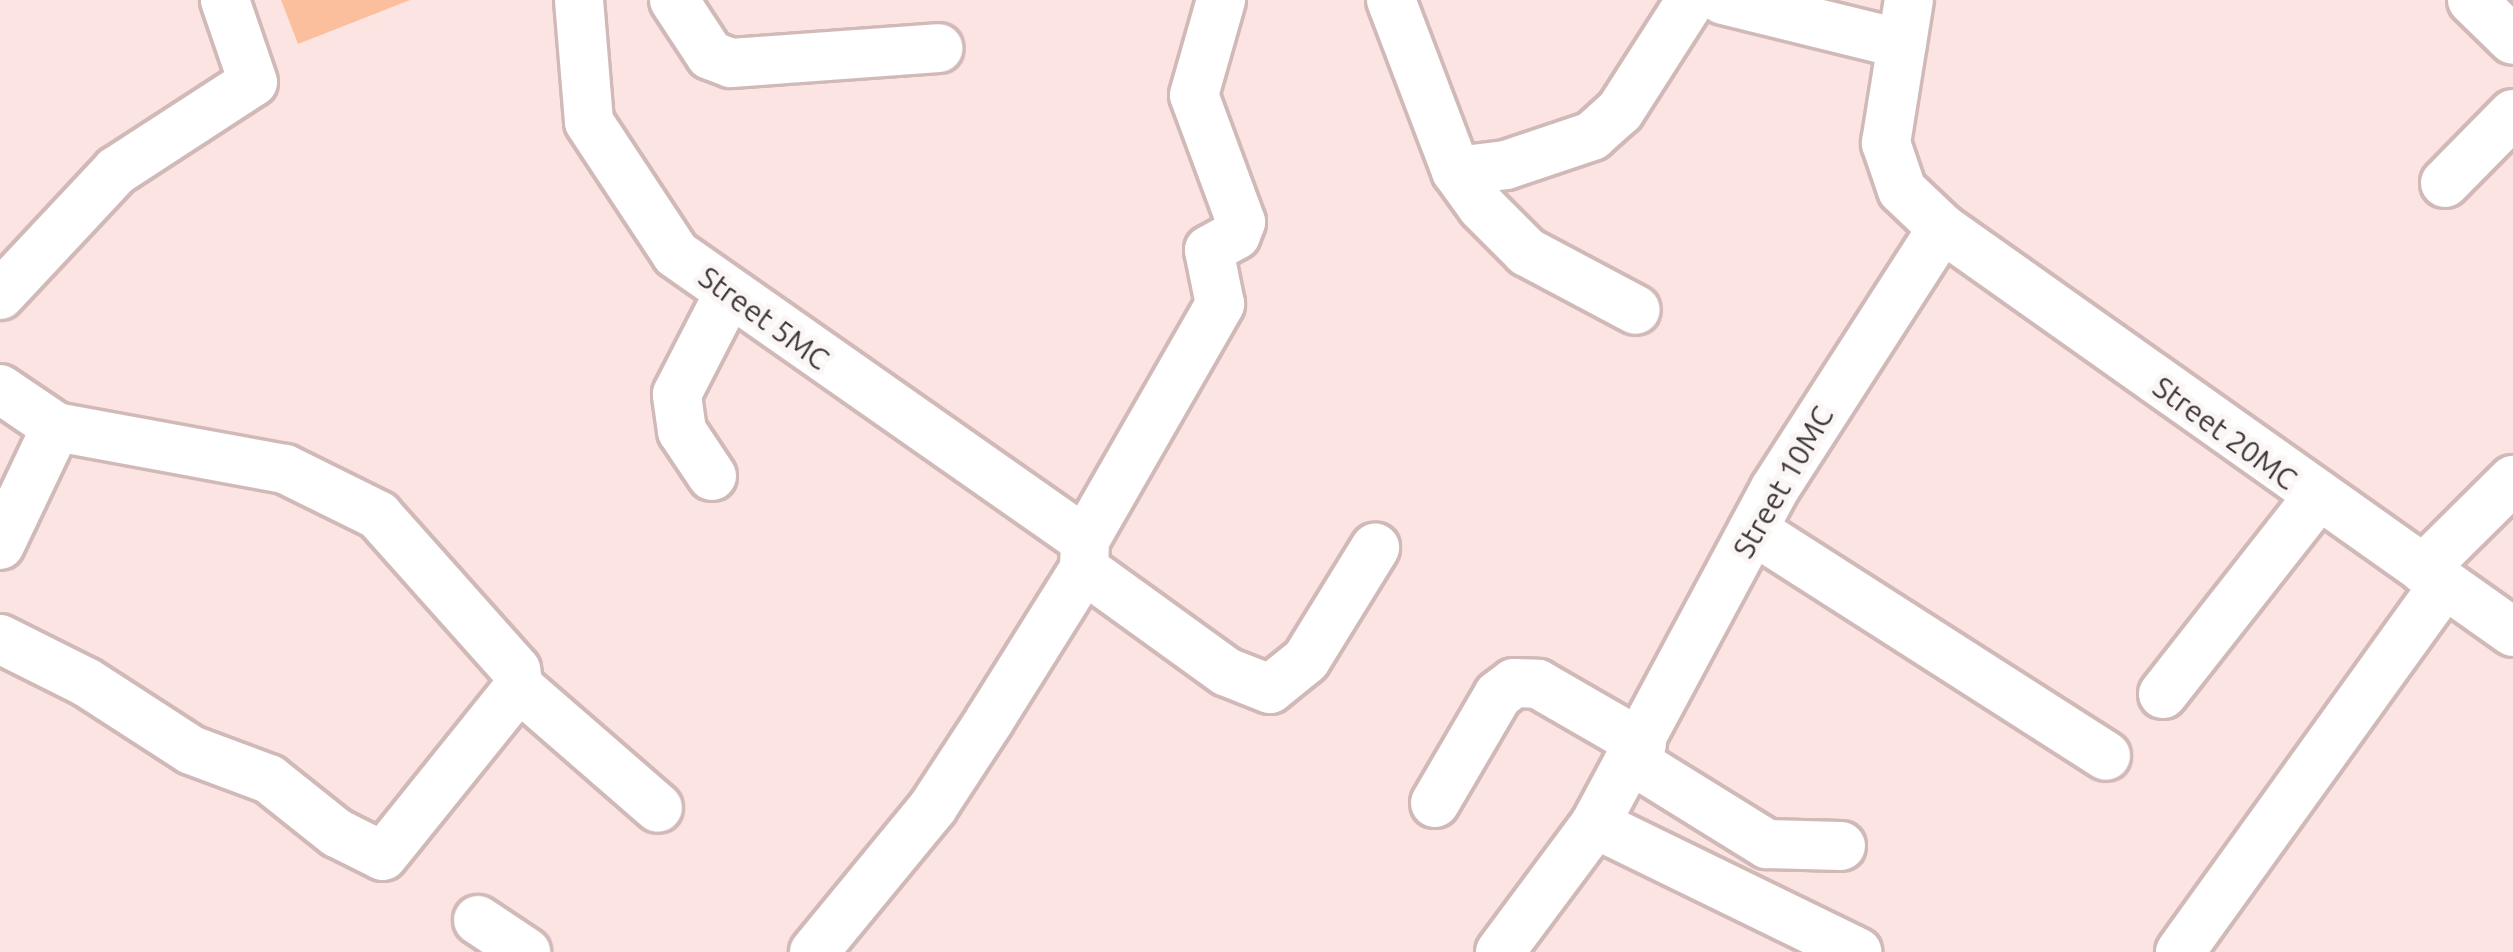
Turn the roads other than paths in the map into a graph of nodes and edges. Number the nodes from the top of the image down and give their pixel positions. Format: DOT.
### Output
graph roads {
  1 [pos="225,0"];
  2 [pos="579,0"];
  3 [pos="674,0"];
  4 [pos="1221,0"];
  5 [pos="1391,0"];
  6 [pos="1691,0"];
  7 [pos="1723,0"];
  8 [pos="2471,0"];
  9 [pos="1906,22"];
  10 [pos="2513,40"];
  11 [pos="938,48"];
  12 [pos="2513,114"];
  13 [pos="1456,171"];
  14 [pos="2445,183"];
  15 [pos="1942,228"];
  16 [pos="4,280"];
  17 [pos="729,293"];
  18 [pos="1636,310"];
  19 [pos="0,389"];
  20 [pos="56,427"];
  21 [pos="712,476"];
  22 [pos="2513,480"];
  23 [pos="2316,499"];
  24 [pos="1753,530"];
  25 [pos="0,545"];
  26 [pos="1375,548"];
  27 [pos="1084,555"];
  28 [pos="2433,576"];
  29 [pos="2513,632"];
  30 [pos="0,639"];
  31 [pos="519,686"];
  32 [pos="2164,694"];
  33 [pos="1637,752"];
  34 [pos="2106,756"];
  35 [pos="1435,802"];
  36 [pos="658,808"];
  37 [pos="1594,824"];
  38 [pos="1840,846"];
  39 [pos="478,920"];
  40 [pos="526,952"];
  41 [pos="814,952"];
  42 [pos="1500,952"];
  43 [pos="1858,952"];
  44 [pos="2180,952"];
  1 -- 16 [label="street"];
  2 -- 17 [label="street, Street 5MC"];
  3 -- 11 [label="street"];
  4 -- 27 [label="street"];
  5 -- 13 [label="street"];
  6 -- 13 [label="street"];
  7 -- 9 [label="street"];
  8 -- 10 [label="street"];
  9 -- 15 [label="street"];
  12 -- 14 [label="street"];
  13 -- 18 [label="street"];
  15 -- 23 [label="street, Street 20MC"];
  15 -- 24 [label="street, Street 10MC"];
  17 -- 21 [label="street"];
  17 -- 27 [label="street, Street 5MC"];
  19 -- 20 [label="street"];
  20 -- 25 [label="street"];
  20 -- 31 [label="street"];
  22 -- 28 [label="street"];
  23 -- 28 [label="street, Street 20MC"];
  23 -- 32 [label="street"];
  24 -- 33 [label="street, Street 10MC"];
  24 -- 34 [label="street"];
  26 -- 27 [label="street, Street 5MC"];
  27 -- 41 [label="street"];
  28 -- 29 [label="street, Street 20MC"];
  28 -- 44 [label="street"];
  30 -- 31 [label="street"];
  31 -- 36 [label="street"];
  33 -- 35 [label="street"];
  33 -- 37 [label="street, Street 10MC"];
  33 -- 38 [label="street"];
  37 -- 42 [label="street, Street 10MC"];
  37 -- 43 [label="street"];
  39 -- 40 [label="street"];
}
